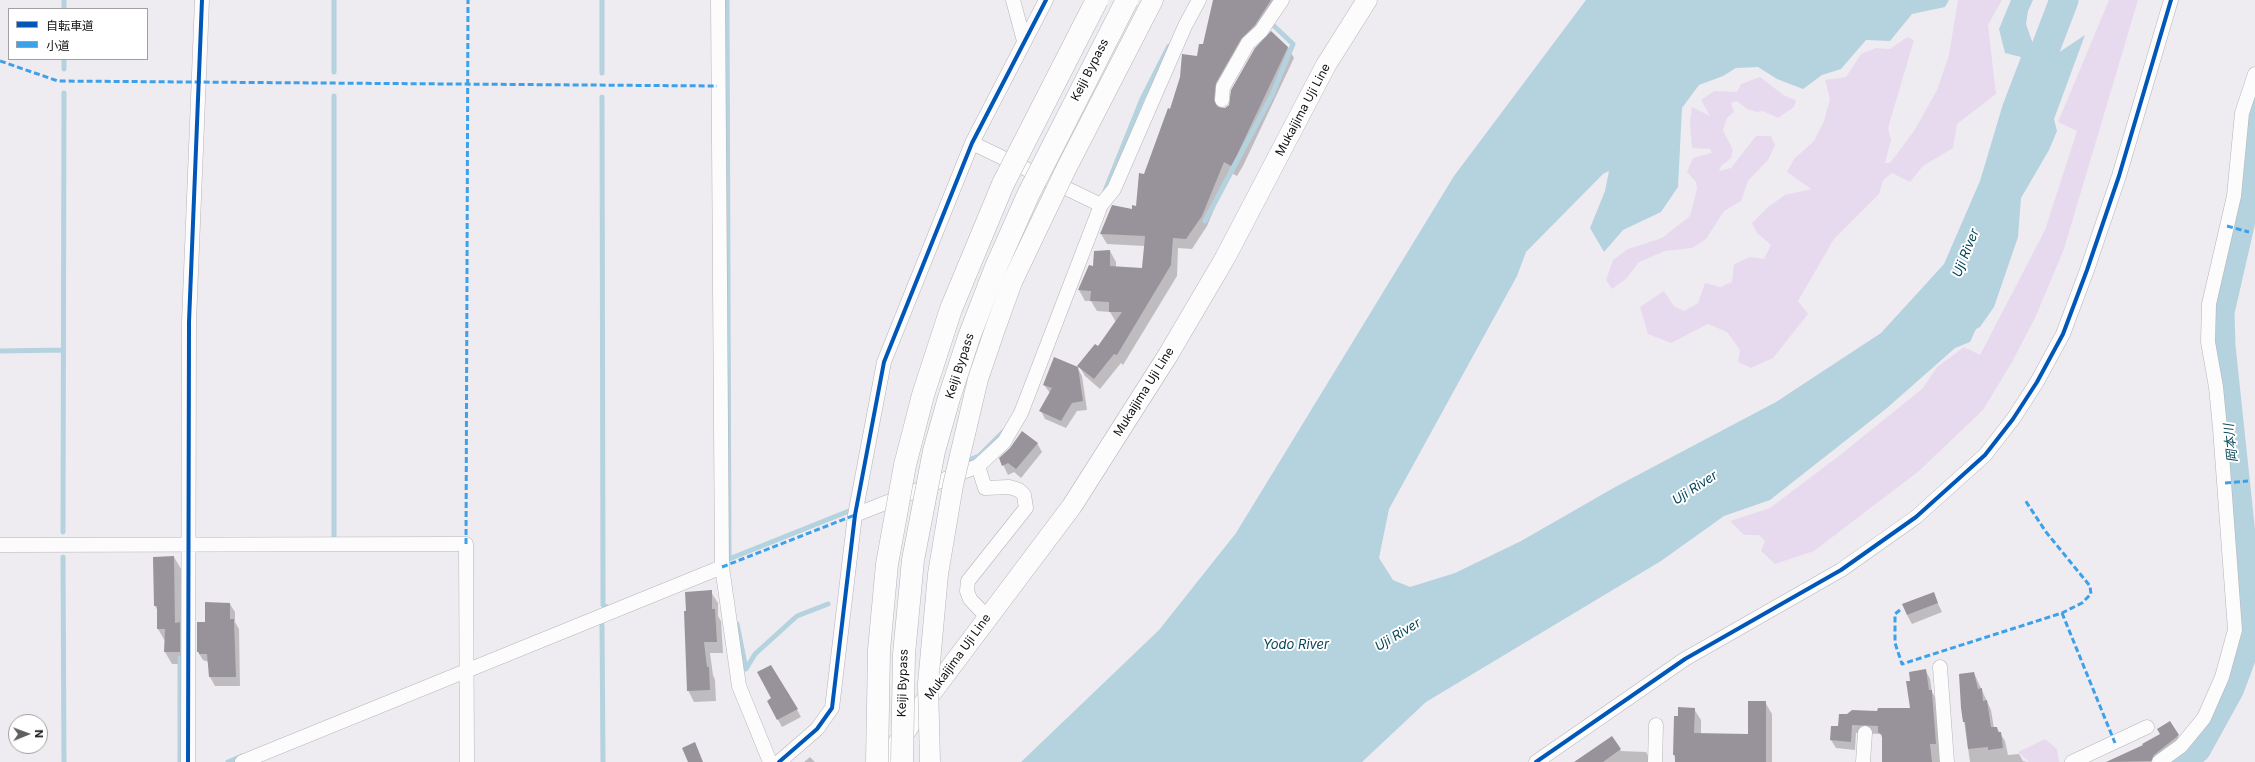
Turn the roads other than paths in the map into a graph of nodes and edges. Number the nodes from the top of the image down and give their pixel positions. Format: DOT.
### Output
graph roads {
  1 [pos="202,0"];
  2 [pos="718,0"];
  3 [pos="1013,0"];
  4 [pos="1046,0"];
  5 [pos="1097,0"];
  6 [pos="1127,0"];
  7 [pos="1154,0"];
  8 [pos="1198,0"];
  9 [pos="1282,0"];
  10 [pos="1367,0"];
  11 [pos="2171,0"];
  12 [pos="1024,42"];
  13 [pos="2255,74"];
  14 [pos="1222,100"];
  15 [pos="972,143"];
  16 [pos="1101,206"];
  17 [pos="978,466"];
  18 [pos="855,515"];
  19 [pos="187,544"];
  20 [pos="0,545"];
  21 [pos="722,567"];
  22 [pos="987,617"];
  23 [pos="1940,667"];
  24 [pos="467,669"];
  25 [pos="1656,725"];
  26 [pos="2147,727"];
  27 [pos="1865,733"];
  28 [pos="188,762"];
  29 [pos="242,762"];
  30 [pos="467,762"];
  31 [pos="770,762"];
  32 [pos="779,762"];
  33 [pos="877,762"];
  34 [pos="886,762"];
  35 [pos="902,762"];
  36 [pos="930,762"];
  37 [pos="1536,762"];
  38 [pos="1655,762"];
  39 [pos="1863,762"];
  40 [pos="1947,762"];
  41 [pos="2072,762"];
  42 [pos="2159,762"];
  1 -- 19 [label="street"];
  2 -- 21 [label="street"];
  3 -- 12 [label="street"];
  4 -- 12 [label="street"];
  5 -- 33 [label="highway, Keiji Bypass, bridge"];
  6 -- 35 [label="highway, Keiji Bypass, bridge"];
  7 -- 36 [label="main road, bridge"];
  8 -- 16 [label="street"];
  9 -- 14 [label="street"];
  10 -- 22 [label="main road, Mukaijima Uji Line"];
  11 -- 37 [label="street"];
  12 -- 15 [label="street"];
  13 -- 42 [label="street"];
  15 -- 16 [label="street"];
  15 -- 18 [label="street"];
  16 -- 17 [label="street"];
  17 -- 18 [label="street"];
  17 -- 22 [label="street"];
  18 -- 32 [label="street"];
  19 -- 20 [label="street"];
  19 -- 24 [label="street"];
  19 -- 28 [label="street"];
  21 -- 24 [label="street"];
  21 -- 31 [label="street"];
  22 -- 34 [label="main road, Mukaijima Uji Line"];
  23 -- 40 [label="street"];
  24 -- 29 [label="street"];
  24 -- 30 [label="street"];
  25 -- 38 [label="street"];
  26 -- 41 [label="street"];
  27 -- 39 [label="street"];
}
